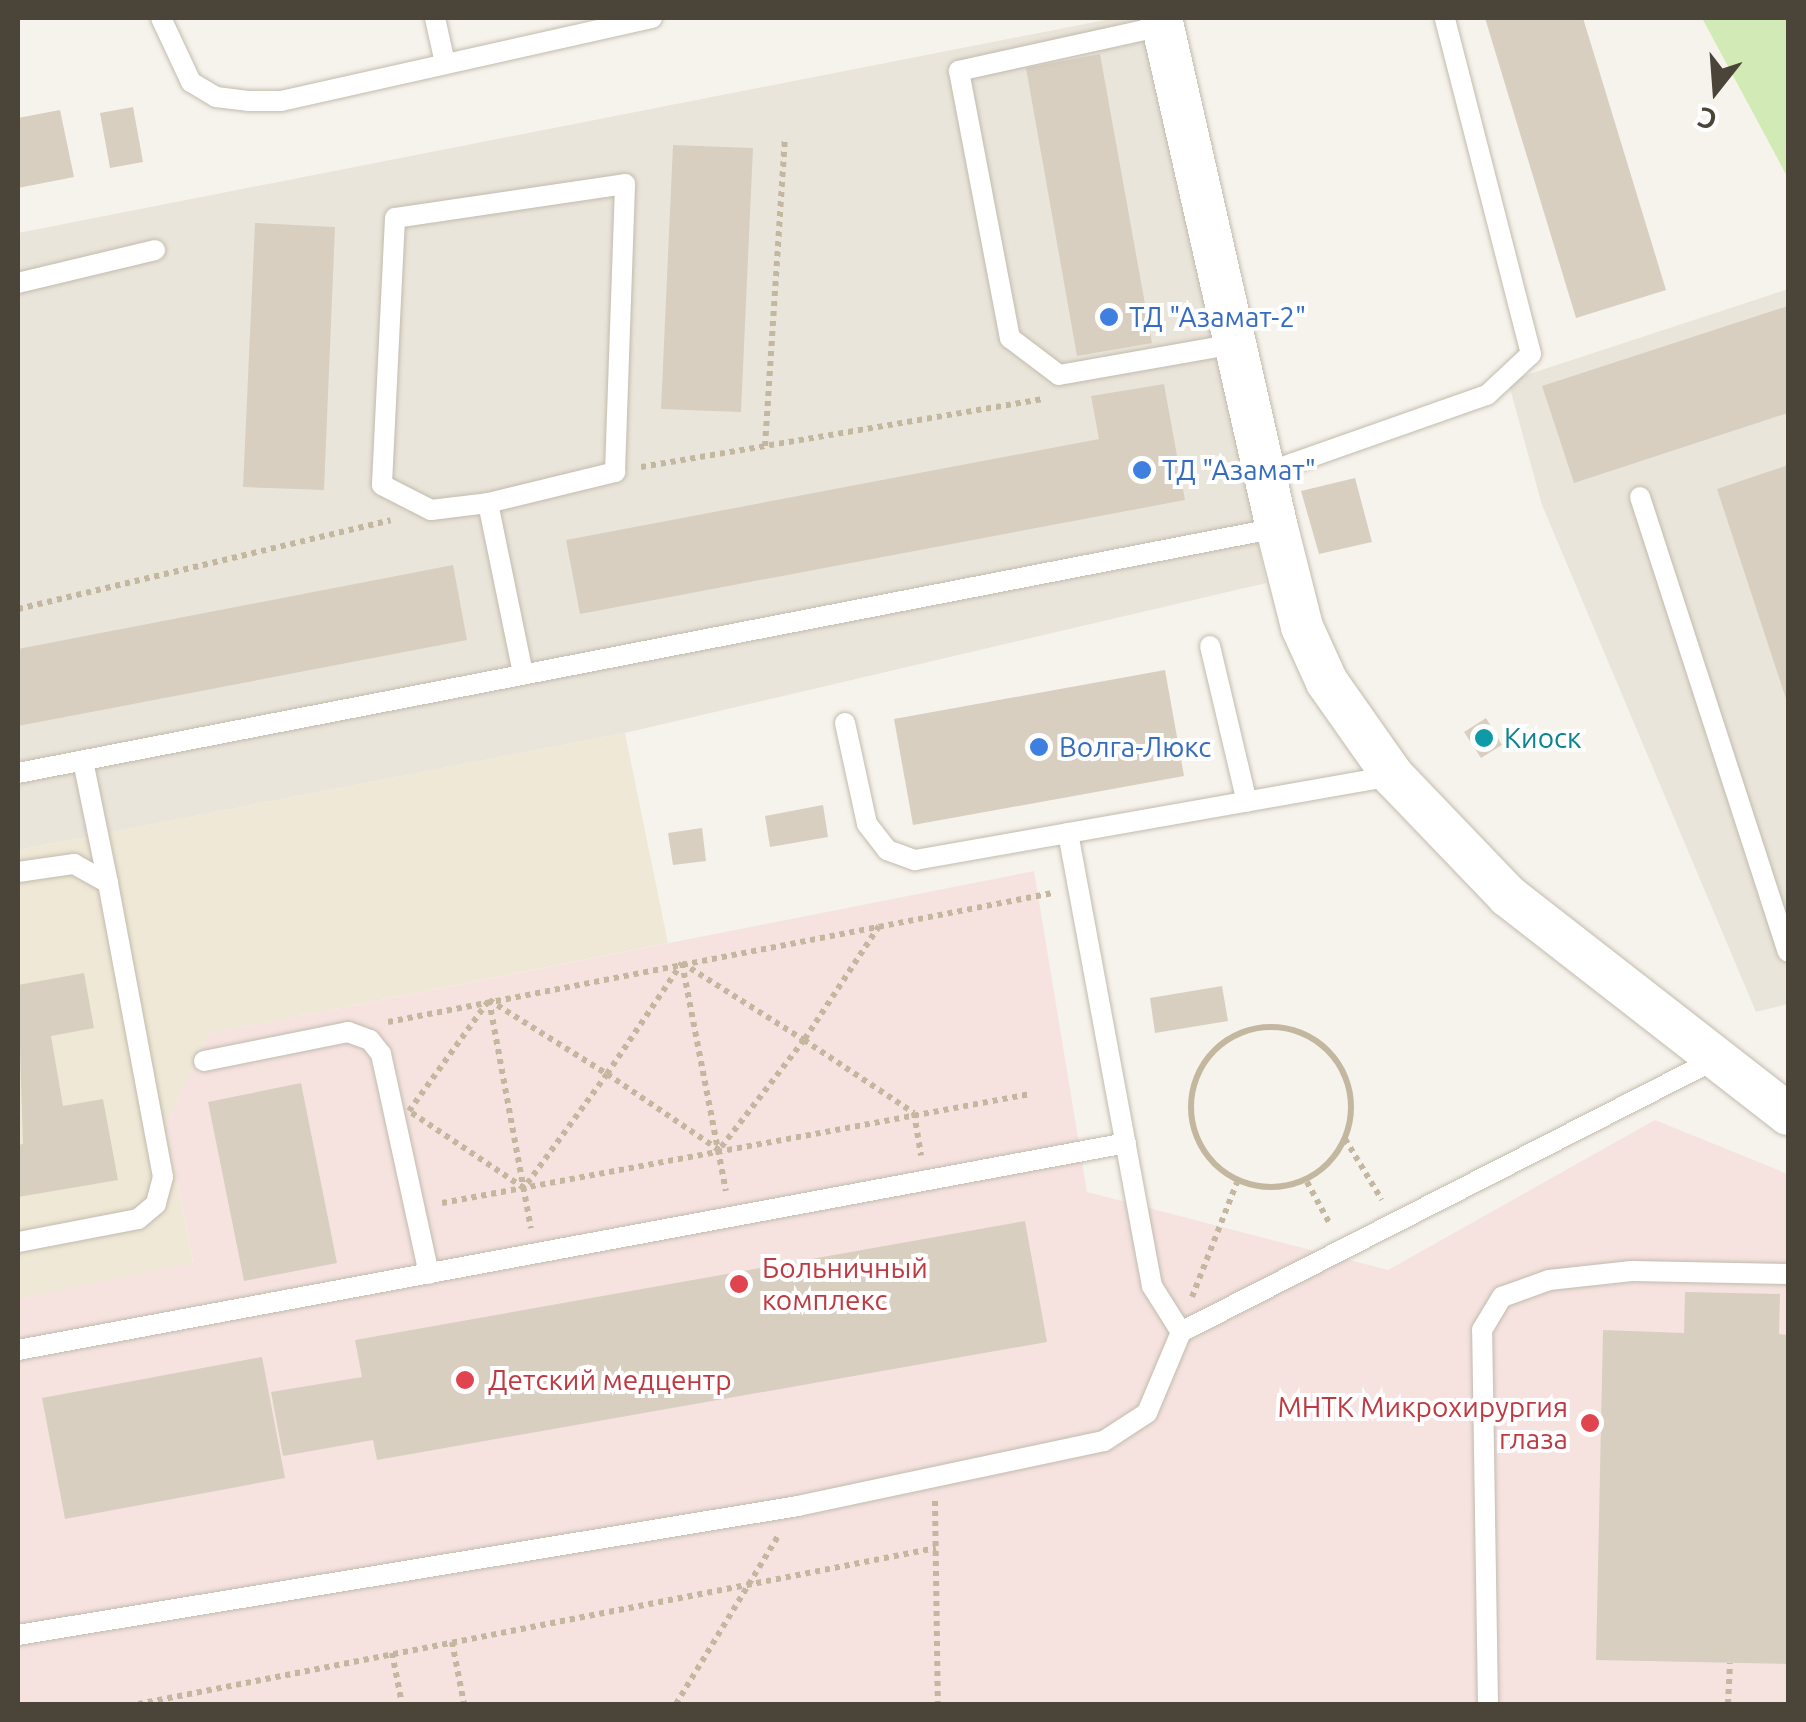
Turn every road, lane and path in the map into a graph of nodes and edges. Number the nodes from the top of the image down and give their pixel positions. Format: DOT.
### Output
graph roads {
  1 [pos="161,18"];
  2 [pos="435,18"];
  3 [pos="652,18"];
  4 [pos="1445,18"];
  5 [pos="1162,22"];
  6 [pos="445,63"];
  7 [pos="785,138"];
  8 [pos="155,250"];
  9 [pos="18,283"];
  10 [pos="1235,344"];
  11 [pos="1059,375"];
  12 [pos="765,446"];
  13 [pos="615,472"];
  14 [pos="1265,474"];
  15 [pos="1640,497"];
  16 [pos="488,503"];
  17 [pos="431,510"];
  18 [pos="1277,528"];
  19 [pos="18,609"];
  20 [pos="1210,646"];
  21 [pos="524,674"];
  22 [pos="845,723"];
  23 [pos="83,760"];
  24 [pos="18,773"];
  25 [pos="1393,776"];
  26 [pos="1247,802"];
  27 [pos="1068,833"];
  28 [pos="18,872"];
  29 [pos="108,883"];
  30 [pos="1078,888"];
  31 [pos="879,926"];
  32 [pos="1788,952"];
  33 [pos="682,963"];
  34 [pos="489,1000"];
  35 [pos="370,1040"];
  36 [pos="804,1040"];
  37 [pos="1712,1060"];
  38 [pos="204,1061"];
  39 [pos="607,1074"];
  40 [pos="1030,1094"];
  41 [pos="914,1113"];
  42 [pos="1788,1114"];
  43 [pos="1345,1139"];
  44 [pos="1126,1143"];
  45 [pos="719,1150"];
  46 [pos="926,1181"];
  47 [pos="1237,1182"];
  48 [pos="1307,1182"];
  49 [pos="524,1188"];
  50 [pos="417,1208"];
  51 [pos="731,1217"];
  52 [pos="1396,1222"];
  53 [pos="18,1242"];
  54 [pos="1343,1250"];
  55 [pos="536,1254"];
  56 [pos="430,1274"];
  57 [pos="1788,1274"];
  58 [pos="1180,1332"];
  59 [pos="18,1350"];
  60 [pos="935,1480"];
  61 [pos="798,1506"];
  62 [pos="936,1548"];
  63 [pos="743,1586"];
  64 [pos="18,1635"];
  65 [pos="452,1642"];
  66 [pos="392,1653"];
  67 [pos="1730,1663"];
  68 [pos="138,1704"];
  69 [pos="402,1704"];
  70 [pos="464,1704"];
  71 [pos="676,1704"];
  72 [pos="938,1704"];
  73 [pos="1488,1704"];
  74 [pos="1728,1704"];
  1 -- 6 [label="lane"];
  2 -- 6 [label="lane"];
  3 -- 6 [label="lane"];
  4 -- 14 [label="lane"];
  5 -- 10 [label="street"];
  5 -- 11 [label="lane"];
  7 -- 12 [label="path"];
  8 -- 9 [label="lane"];
  10 -- 11 [label="lane"];
  10 -- 14 [label="street"];
  11 -- 12 [label="path"];
  12 -- 13 [label="path"];
  13 -- 16 [label="lane"];
  13 -- 17 [label="lane"];
  14 -- 18 [label="street"];
  15 -- 32 [label="lane"];
  16 -- 17 [label="lane"];
  16 -- 21 [label="lane"];
  17 -- 19 [label="path"];
  18 -- 21 [label="lane"];
  18 -- 25 [label="street"];
  20 -- 26 [label="lane"];
  21 -- 23 [label="lane"];
  22 -- 27 [label="lane"];
  23 -- 24 [label="lane"];
  23 -- 29 [label="lane"];
  25 -- 26 [label="lane"];
  25 -- 37 [label="street"];
  26 -- 27 [label="lane"];
  27 -- 30 [label="lane"];
  28 -- 29 [label="lane"];
  29 -- 53 [label="lane"];
  30 -- 31 [label="path"];
  30 -- 44 [label="lane"];
  31 -- 33 [label="path"];
  31 -- 36 [label="path"];
  33 -- 34 [label="path"];
  33 -- 36 [label="path"];
  33 -- 39 [label="path"];
  33 -- 45 [label="path"];
  34 -- 35 [label="path"];
  34 -- 39 [label="path"];
  34 -- 49 [label="path"];
  34 -- 49 [label="path"];
  35 -- 38 [label="lane"];
  35 -- 50 [label="lane"];
  36 -- 41 [label="path"];
  36 -- 45 [label="path"];
  37 -- 42 [label="street"];
  37 -- 52 [label="lane"];
  39 -- 45 [label="path"];
  39 -- 49 [label="path"];
  40 -- 41 [label="path"];
  41 -- 45 [label="path"];
  41 -- 46 [label="path"];
  43 -- 47 [label="path"];
  43 -- 48 [label="path"];
  43 -- 52 [label="path"];
  44 -- 46 [label="lane"];
  44 -- 58 [label="lane"];
  45 -- 49 [label="path"];
  45 -- 51 [label="path"];
  46 -- 51 [label="lane"];
  47 -- 48 [label="path"];
  47 -- 58 [label="path"];
  48 -- 54 [label="path"];
  49 -- 50 [label="path"];
  49 -- 55 [label="path"];
  50 -- 56 [label="lane"];
  51 -- 55 [label="lane"];
  52 -- 54 [label="lane"];
  54 -- 58 [label="lane"];
  55 -- 56 [label="lane"];
  56 -- 59 [label="lane"];
  57 -- 73 [label="lane"];
  58 -- 60 [label="lane"];
  60 -- 61 [label="lane"];
  60 -- 62 [label="path"];
  61 -- 63 [label="path"];
  61 -- 64 [label="lane"];
  62 -- 63 [label="path"];
  62 -- 72 [label="path"];
  63 -- 65 [label="path"];
  63 -- 71 [label="path"];
  65 -- 66 [label="path"];
  65 -- 70 [label="path"];
  66 -- 68 [label="path"];
  66 -- 69 [label="path"];
  67 -- 74 [label="path"];
}
